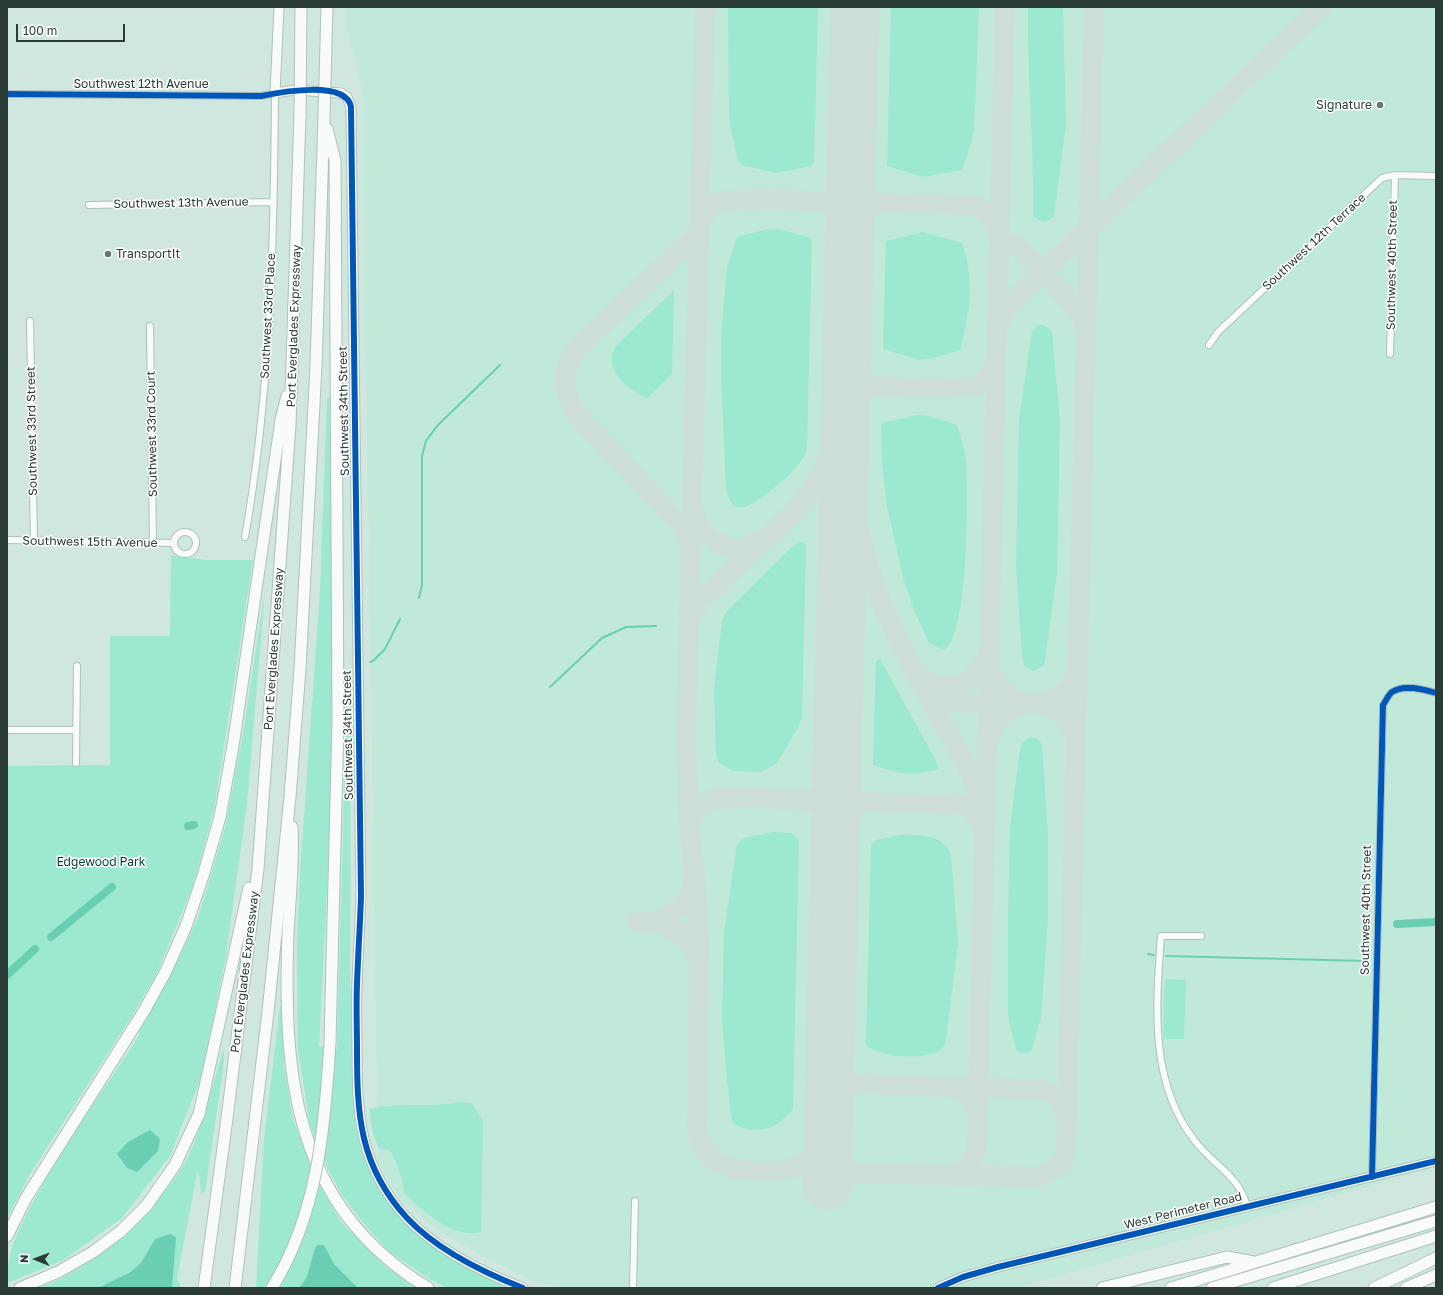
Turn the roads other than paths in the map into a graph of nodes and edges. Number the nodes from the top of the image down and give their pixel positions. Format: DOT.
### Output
graph roads {
  1 [pos="279,7"];
  2 [pos="301,7"];
  3 [pos="327,7"];
  4 [pos="275,93"];
  5 [pos="7,94"];
  6 [pos="324,116"];
  7 [pos="1394,175"];
  8 [pos="1436,176"];
  9 [pos="273,202"];
  10 [pos="89,205"];
  11 [pos="30,321"];
  12 [pos="150,326"];
  13 [pos="1209,345"];
  14 [pos="1390,354"];
  15 [pos="293,370"];
  16 [pos="245,537"];
  17 [pos="7,540"];
  18 [pos="34,541"];
  19 [pos="153,542"];
  20 [pos="174,543"];
  21 [pos="77,666"];
  22 [pos="1436,693"];
  23 [pos="7,730"];
  24 [pos="76,730"];
  25 [pos="76,763"];
  26 [pos="290,797"];
  27 [pos="258,869"];
  28 [pos="1201,936"];
  29 [pos="1436,1161"];
  30 [pos="1372,1176"];
  31 [pos="635,1201"];
  32 [pos="1246,1207"];
  33 [pos="1436,1207"];
  34 [pos="1436,1221"];
  35 [pos="7,1236"];
  36 [pos="1436,1236"];
  37 [pos="1436,1242"];
  38 [pos="1436,1258"];
  39 [pos="1256,1263"];
  40 [pos="1436,1275"];
  41 [pos="20,1288"];
  42 [pos="204,1288"];
  43 [pos="235,1288"];
  44 [pos="272,1288"];
  45 [pos="428,1288"];
  46 [pos="523,1288"];
  47 [pos="633,1288"];
  48 [pos="938,1288"];
  49 [pos="1102,1288"];
  50 [pos="1171,1288"];
  51 [pos="1212,1288"];
  52 [pos="1273,1288"];
  53 [pos="1292,1288"];
  54 [pos="1374,1288"];
  55 [pos="1406,1288"];
  1 -- 4 [label="street"];
  2 -- 15 [label="highway, Port Everglades Expressway, bridge"];
  3 -- 6 [label="highway, Port Everglades Expressway, bridge"];
  4 -- 5 [label="street, Southwest 12th Avenue"];
  4 -- 9 [label="street, Southwest 33rd Place"];
  4 -- 46 [label="street, Southwest 34th Street"];
  6 -- 26 [label="highway, Port Everglades Expressway"];
  6 -- 44 [label="highway, bridge"];
  7 -- 8 [label="street, Southwest 12th Terrace"];
  7 -- 13 [label="street, Southwest 12th Terrace"];
  7 -- 14 [label="street, Southwest 40th Street"];
  9 -- 10 [label="street, Southwest 13th Avenue"];
  9 -- 16 [label="street, Southwest 33rd Place"];
  11 -- 18 [label="street, Southwest 33rd Street"];
  12 -- 19 [label="street, Southwest 33rd Court"];
  15 -- 27 [label="highway, Port Everglades Expressway"];
  15 -- 35 [label="highway"];
  17 -- 18 [label="street, Southwest 15th Avenue"];
  18 -- 19 [label="street, Southwest 15th Avenue"];
  19 -- 20 [label="street, Southwest 15th Avenue"];
  21 -- 24 [label="street"];
  22 -- 30 [label="street, Southwest 40th Street"];
  23 -- 24 [label="street"];
  24 -- 25 [label="street"];
  26 -- 43 [label="highway, Port Everglades Expressway"];
  26 -- 45 [label="highway"];
  27 -- 41 [label="highway"];
  27 -- 42 [label="highway, Port Everglades Expressway"];
  28 -- 32 [label="street"];
  29 -- 30 [label="street, West Perimeter Road"];
  30 -- 32 [label="street, West Perimeter Road"];
  31 -- 47 [label="street"];
  32 -- 48 [label="street, West Perimeter Road"];
  33 -- 39 [label="highway"];
  34 -- 51 [label="highway"];
  36 -- 52 [label="highway"];
  37 -- 53 [label="highway"];
  38 -- 54 [label="highway"];
  39 -- 49 [label="highway"];
  39 -- 50 [label="highway"];
  40 -- 55 [label="highway"];
}
